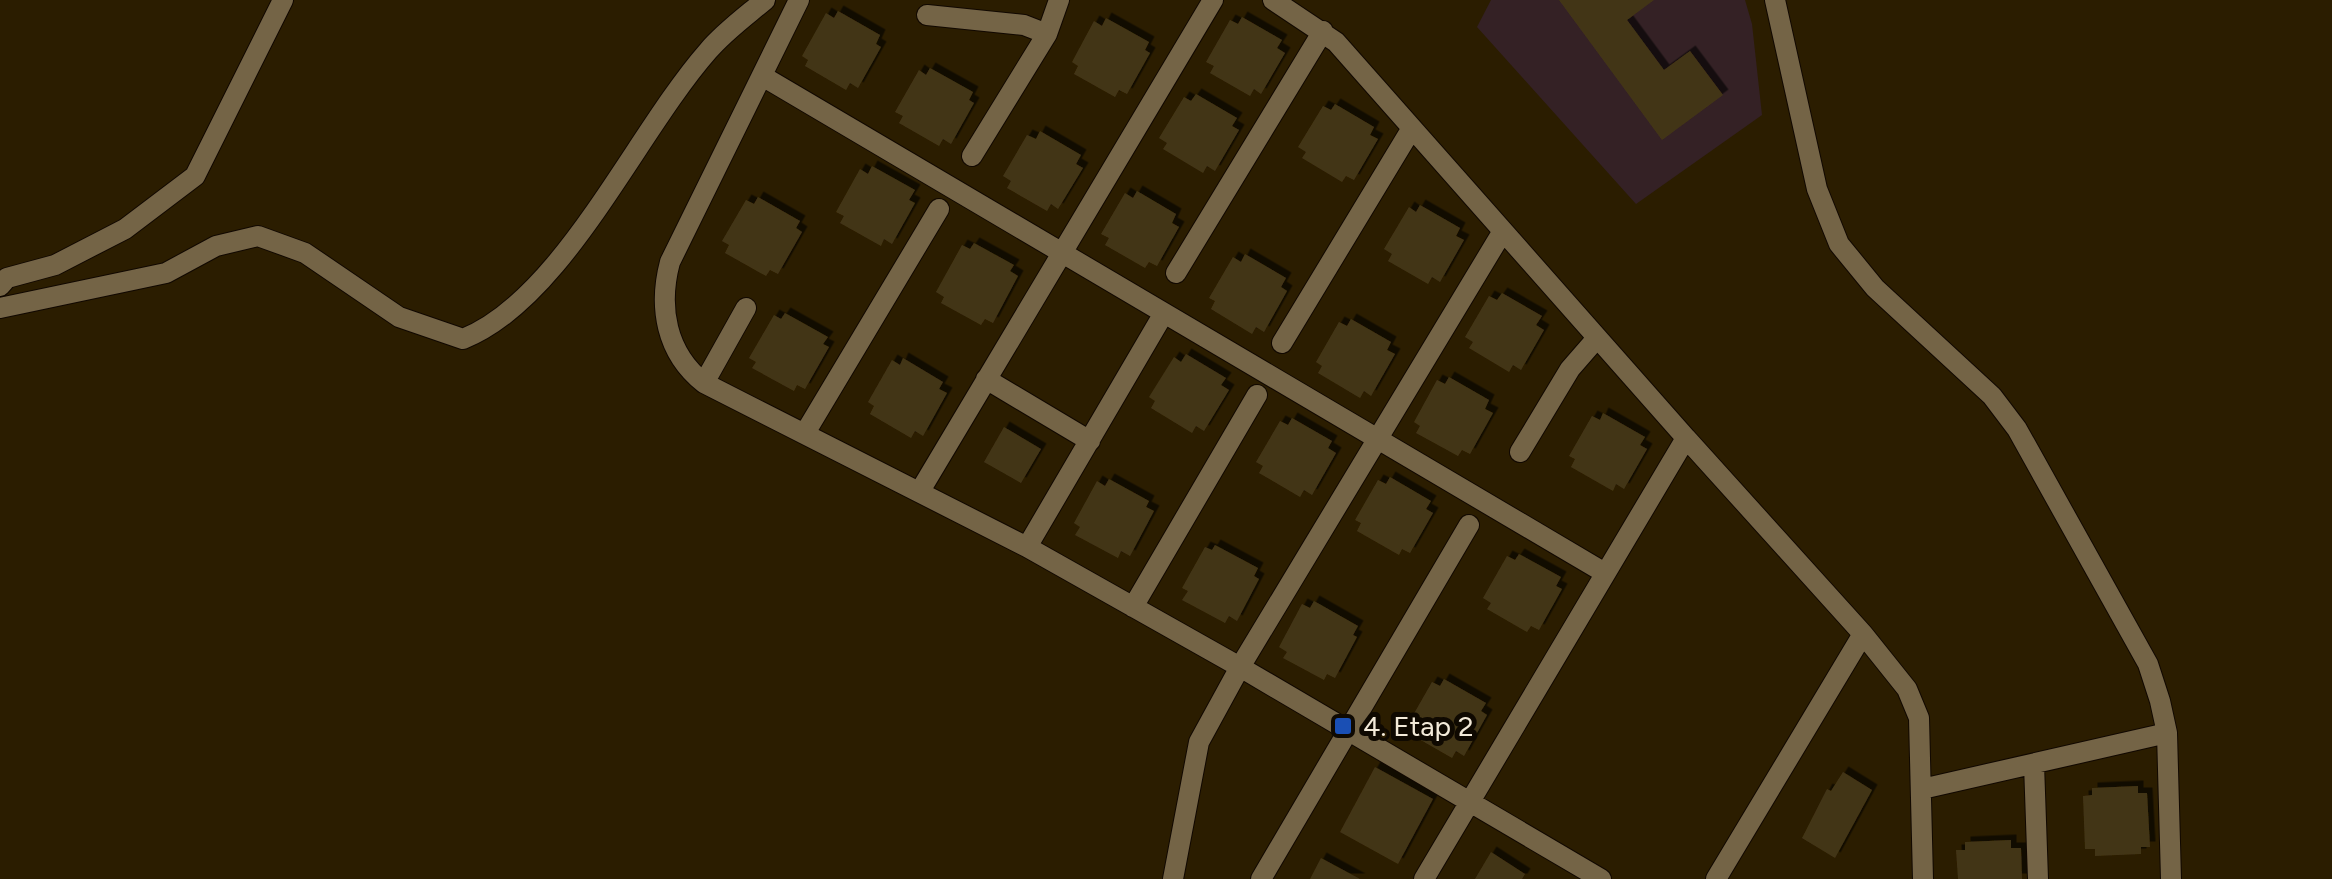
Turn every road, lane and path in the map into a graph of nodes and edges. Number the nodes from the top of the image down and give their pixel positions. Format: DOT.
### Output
graph roads {
  1 [pos="284,0"];
  2 [pos="765,0"];
  3 [pos="1059,0"];
  4 [pos="1213,0"];
  5 [pos="1273,0"];
  6 [pos="1775,0"];
  7 [pos="790,3"];
  8 [pos="927,15"];
  9 [pos="1323,31"];
  10 [pos="1046,34"];
  11 [pos="764,77"];
  12 [pos="1412,128"];
  13 [pos="972,156"];
  14 [pos="939,209"];
  15 [pos="1503,231"];
  16 [pos="1064,254"];
  17 [pos="1176,273"];
  18 [pos="0,286"];
  19 [pos="0,308"];
  20 [pos="746,308"];
  21 [pos="1164,313"];
  22 [pos="1597,338"];
  23 [pos="1282,343"];
  24 [pos="986,380"];
  25 [pos="704,384"];
  26 [pos="1256,395"];
  27 [pos="804,434"];
  28 [pos="1376,437"];
  29 [pos="1686,438"];
  30 [pos="1090,441"];
  31 [pos="1520,452"];
  32 [pos="920,491"];
  33 [pos="1469,524"];
  34 [pos="1027,547"];
  35 [pos="1606,573"];
  36 [pos="1133,607"];
  37 [pos="1863,634"];
  38 [pos="1240,666"];
  39 [pos="1346,728"];
  40 [pos="2167,733"];
  41 [pos="2034,764"];
  42 [pos="1922,790"];
  43 [pos="1470,802"];
  44 [pos="1173,879"];
  45 [pos="1261,879"];
  46 [pos="1424,879"];
  47 [pos="1600,879"];
  48 [pos="1716,879"];
  49 [pos="1924,879"];
  50 [pos="2038,879"];
  51 [pos="2171,879"];
  1 -- 18 [label="street"];
  2 -- 19 [label="street"];
  3 -- 10 [label="street"];
  4 -- 16 [label="street"];
  5 -- 9 [label="street"];
  6 -- 40 [label="street"];
  7 -- 11 [label="street"];
  8 -- 10 [label="street"];
  9 -- 12 [label="street"];
  9 -- 17 [label="street"];
  10 -- 13 [label="street"];
  11 -- 16 [label="street"];
  11 -- 25 [label="street"];
  12 -- 15 [label="street"];
  12 -- 23 [label="street"];
  14 -- 27 [label="street"];
  15 -- 22 [label="street"];
  15 -- 28 [label="street"];
  16 -- 21 [label="street"];
  16 -- 24 [label="street"];
  20 -- 25 [label="street"];
  21 -- 28 [label="street"];
  21 -- 30 [label="street"];
  22 -- 29 [label="street"];
  22 -- 31 [label="street"];
  24 -- 30 [label="street"];
  24 -- 32 [label="street"];
  25 -- 27 [label="street"];
  26 -- 36 [label="street"];
  27 -- 32 [label="street"];
  28 -- 35 [label="street"];
  28 -- 38 [label="street"];
  29 -- 35 [label="street"];
  29 -- 37 [label="street"];
  30 -- 34 [label="street"];
  32 -- 34 [label="street"];
  33 -- 39 [label="street"];
  34 -- 36 [label="street"];
  35 -- 43 [label="street"];
  36 -- 38 [label="street"];
  37 -- 42 [label="street"];
  37 -- 48 [label="street"];
  38 -- 39 [label="street"];
  38 -- 44 [label="street"];
  39 -- 43 [label="street"];
  39 -- 45 [label="street"];
  40 -- 41 [label="street"];
  40 -- 51 [label="street"];
  41 -- 42 [label="street"];
  41 -- 50 [label="street"];
  42 -- 49 [label="street"];
  43 -- 46 [label="street"];
  43 -- 47 [label="street"];
}
